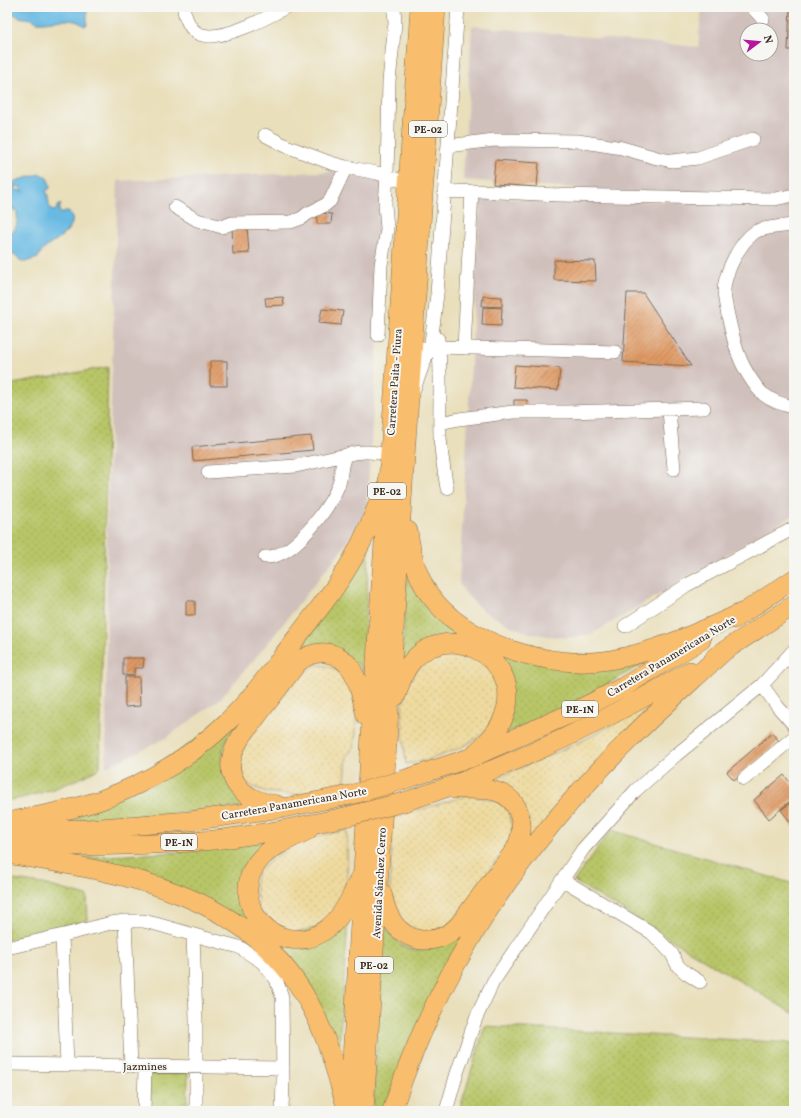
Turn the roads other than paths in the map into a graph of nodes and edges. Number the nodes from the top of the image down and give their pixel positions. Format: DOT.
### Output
graph roads {
  1 [pos="286,7"];
  2 [pos="394,7"];
  3 [pos="420,7"];
  4 [pos="436,7"];
  5 [pos="458,7"];
  6 [pos="752,7"];
  7 [pos="184,11"];
  8 [pos="763,19"];
  9 [pos="265,135"];
  10 [pos="753,139"];
  11 [pos="448,146"];
  12 [pos="346,167"];
  13 [pos="387,176"];
  14 [pos="408,183"];
  15 [pos="472,191"];
  16 [pos="444,192"];
  17 [pos="794,195"];
  18 [pos="175,207"];
  19 [pos="794,225"];
  20 [pos="378,335"];
  21 [pos="464,348"];
  22 [pos="427,349"];
  23 [pos="614,352"];
  24 [pos="794,407"];
  25 [pos="704,408"];
  26 [pos="669,410"];
  27 [pos="440,423"];
  28 [pos="346,455"];
  29 [pos="389,455"];
  30 [pos="674,469"];
  31 [pos="208,472"];
  32 [pos="395,482"];
  33 [pos="447,488"];
  34 [pos="794,528"];
  35 [pos="265,557"];
  36 [pos="794,580"];
  37 [pos="794,606"];
  38 [pos="744,612"];
  39 [pos="625,626"];
  40 [pos="794,650"];
  41 [pos="724,651"];
  42 [pos="762,685"];
  43 [pos="794,725"];
  44 [pos="388,727"];
  45 [pos="371,735"];
  46 [pos="794,737"];
  47 [pos="370,758"];
  48 [pos="470,758"];
  49 [pos="744,779"];
  50 [pos="444,789"];
  51 [pos="288,807"];
  52 [pos="7,822"];
  53 [pos="324,822"];
  54 [pos="7,830"];
  55 [pos="7,846"];
  56 [pos="7,854"];
  57 [pos="363,869"];
  58 [pos="563,880"];
  59 [pos="379,883"];
  60 [pos="125,921"];
  61 [pos="193,935"];
  62 [pos="62,936"];
  63 [pos="7,948"];
  64 [pos="700,982"];
  65 [pos="7,1064"];
  66 [pos="67,1065"];
  67 [pos="131,1066"];
  68 [pos="145,1066"];
  69 [pos="196,1066"];
  70 [pos="283,1068"];
  71 [pos="144,1111"];
  72 [pos="196,1111"];
  73 [pos="282,1111"];
  74 [pos="348,1111"];
  75 [pos="364,1111"];
  76 [pos="392,1111"];
  77 [pos="446,1111"];
  1 -- 7 [label="street"];
  2 -- 13 [label="street"];
  3 -- 14 [label="highway, Carretera Paita - Piura / PE-02"];
  4 -- 22 [label="highway, Carretera Paita - Piura / PE-02"];
  5 -- 11 [label="street"];
  6 -- 8 [label="street"];
  9 -- 12 [label="street"];
  10 -- 11 [label="street"];
  11 -- 16 [label="street"];
  12 -- 13 [label="street"];
  12 -- 18 [label="street"];
  13 -- 14 [label="street"];
  13 -- 20 [label="street"];
  14 -- 29 [label="highway, Carretera Paita - Piura / PE-02"];
  15 -- 16 [label="street"];
  15 -- 17 [label="street"];
  15 -- 21 [label="street"];
  16 -- 22 [label="street"];
  19 -- 24 [label="street"];
  21 -- 22 [label="street"];
  21 -- 23 [label="street"];
  22 -- 27 [label="street"];
  22 -- 32 [label="highway, Carretera Paita - Piura / PE-02"];
  25 -- 26 [label="street"];
  26 -- 27 [label="street"];
  26 -- 30 [label="street"];
  27 -- 33 [label="street"];
  28 -- 29 [label="street"];
  28 -- 31 [label="street"];
  28 -- 35 [label="street"];
  29 -- 32 [label="highway, Carretera Paita - Piura / PE-02"];
  32 -- 38 [label="highway"];
  32 -- 44 [label="highway, Carretera Paita - Piura / PE-02"];
  32 -- 45 [label="highway, Carretera Paita - Piura / PE-02"];
  32 -- 52 [label="highway"];
  34 -- 39 [label="street"];
  36 -- 38 [label="highway, Carretera Panamericana Norte / PE-1N"];
  37 -- 41 [label="highway, Carretera Panamericana Norte / PE-1N"];
  38 -- 48 [label="highway, Carretera Panamericana Norte / PE-1N"];
  40 -- 42 [label="street"];
  41 -- 50 [label="highway, Carretera Panamericana Norte / PE-1N"];
  41 -- 76 [label="highway"];
  42 -- 43 [label="street"];
  42 -- 58 [label="street"];
  44 -- 48 [label="highway"];
  44 -- 59 [label="highway, Avenida Sánchez Cerro / PE-02"];
  45 -- 47 [label="highway, Carretera Paita - Piura / PE-02"];
  45 -- 51 [label="highway"];
  46 -- 49 [label="street"];
  47 -- 57 [label="highway, Avenida Sánchez Cerro / PE-02"];
  48 -- 51 [label="highway, Carretera Panamericana Norte / PE-1N, bridge"];
  50 -- 53 [label="highway, Carretera Panamericana Norte / PE-1N, bridge"];
  50 -- 59 [label="highway"];
  51 -- 54 [label="highway, Carretera Panamericana Norte / PE-1N"];
  53 -- 55 [label="highway, Carretera Panamericana Norte / PE-1N"];
  53 -- 57 [label="highway"];
  56 -- 74 [label="highway"];
  57 -- 74 [label="highway, Avenida Sánchez Cerro / PE-02"];
  58 -- 64 [label="street"];
  58 -- 77 [label="street"];
  59 -- 75 [label="highway, Avenida Sánchez Cerro / PE-02"];
  60 -- 61 [label="street"];
  60 -- 62 [label="street"];
  60 -- 67 [label="street"];
  61 -- 69 [label="street"];
  61 -- 70 [label="street"];
  62 -- 63 [label="street"];
  62 -- 66 [label="street"];
  65 -- 66 [label="street, Jazmines"];
  66 -- 67 [label="street, Jazmines"];
  67 -- 68 [label="street, Jazmines"];
  68 -- 69 [label="street, Jazmines"];
  68 -- 71 [label="street"];
  69 -- 70 [label="street, Jazmines"];
  69 -- 72 [label="street"];
  70 -- 73 [label="street"];
}
